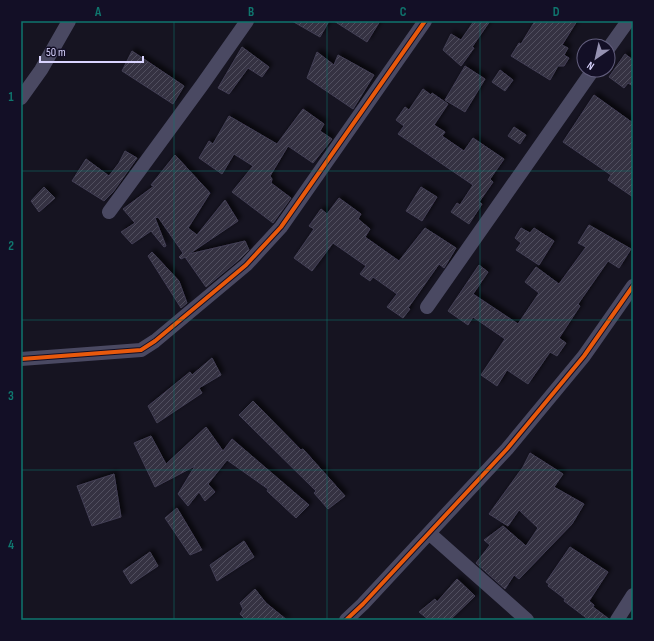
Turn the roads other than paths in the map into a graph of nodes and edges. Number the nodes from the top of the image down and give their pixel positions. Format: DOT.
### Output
graph roads {
  1 [pos="69,21"];
  2 [pos="247,21"];
  3 [pos="425,21"];
  4 [pos="628,21"];
  5 [pos="616,38"];
  6 [pos="587,78"];
  7 [pos="21,98"];
  8 [pos="109,212"];
  9 [pos="633,286"];
  10 [pos="427,307"];
  11 [pos="21,359"];
  12 [pos="429,533"];
  13 [pos="633,595"];
  14 [pos="346,620"];
  15 [pos="527,620"];
  16 [pos="618,620"];
  1 -- 7 [label="street"];
  2 -- 8 [label="street"];
  3 -- 11 [label="street"];
  4 -- 5 [label="street"];
  6 -- 10 [label="street"];
  9 -- 12 [label="street"];
  12 -- 14 [label="street"];
  12 -- 15 [label="street"];
  13 -- 16 [label="street"];
}
